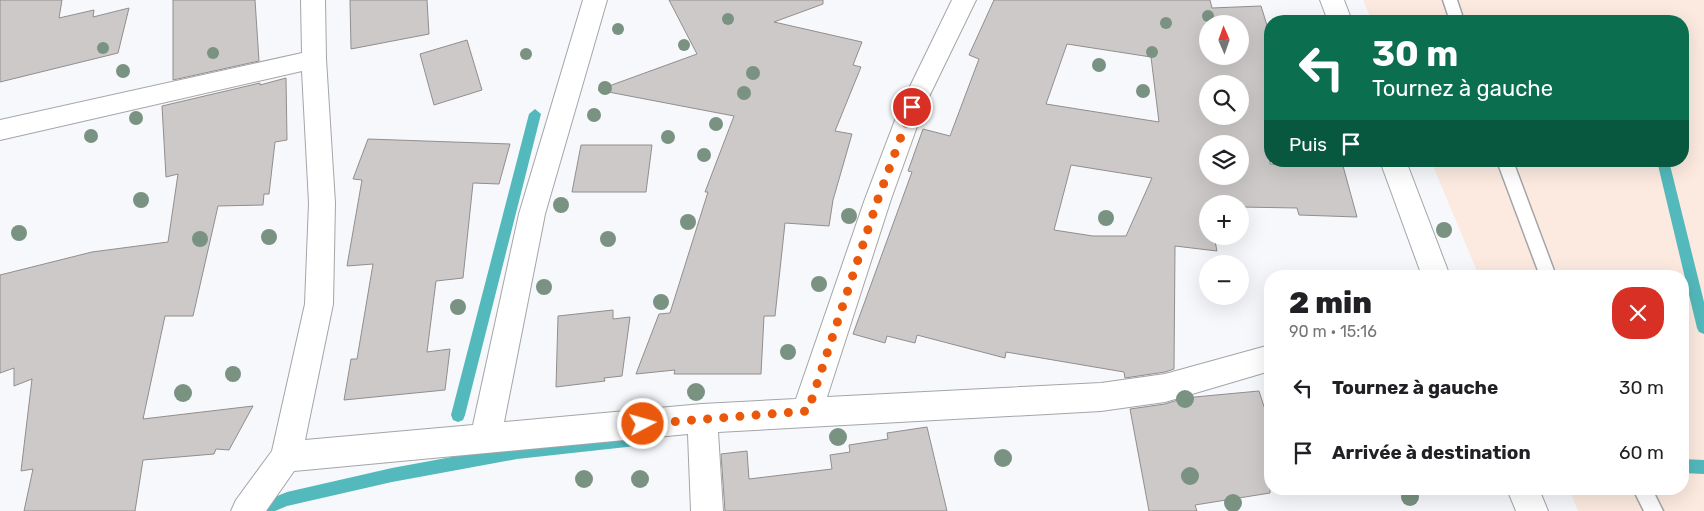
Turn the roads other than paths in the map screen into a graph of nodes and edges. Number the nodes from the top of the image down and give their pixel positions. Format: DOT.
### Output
graph roads {
  1 [pos="313,0"];
  2 [pos="595,0"];
  3 [pos="964,0"];
  4 [pos="1332,0"];
  5 [pos="1450,0"];
  6 [pos="1338,15"];
  7 [pos="1455,15"];
  8 [pos="314,59"];
  9 [pos="0,130"];
  10 [pos="1395,167"];
  11 [pos="1507,167"];
  12 [pos="1434,270"];
  13 [pos="1546,270"];
  14 [pos="1264,360"];
  15 [pos="808,411"];
  16 [pos="702,418"];
  17 [pos="485,439"];
  18 [pos="286,457"];
  19 [pos="1525,495"];
  20 [pos="1645,495"];
  21 [pos="247,511"];
  22 [pos="707,511"];
  23 [pos="1532,511"];
  24 [pos="1654,511"];
  1 -- 8 [label="street"];
  2 -- 17 [label="street"];
  3 -- 15 [label="street"];
  4 -- 6 [label="street"];
  5 -- 7 [label="lane"];
  8 -- 9 [label="street"];
  8 -- 18 [label="street"];
  10 -- 12 [label="street"];
  11 -- 13 [label="lane"];
  14 -- 15 [label="street"];
  15 -- 16 [label="street"];
  16 -- 17 [label="street"];
  16 -- 22 [label="street"];
  17 -- 18 [label="street"];
  18 -- 21 [label="street"];
  19 -- 23 [label="street"];
  20 -- 24 [label="lane"];
}
